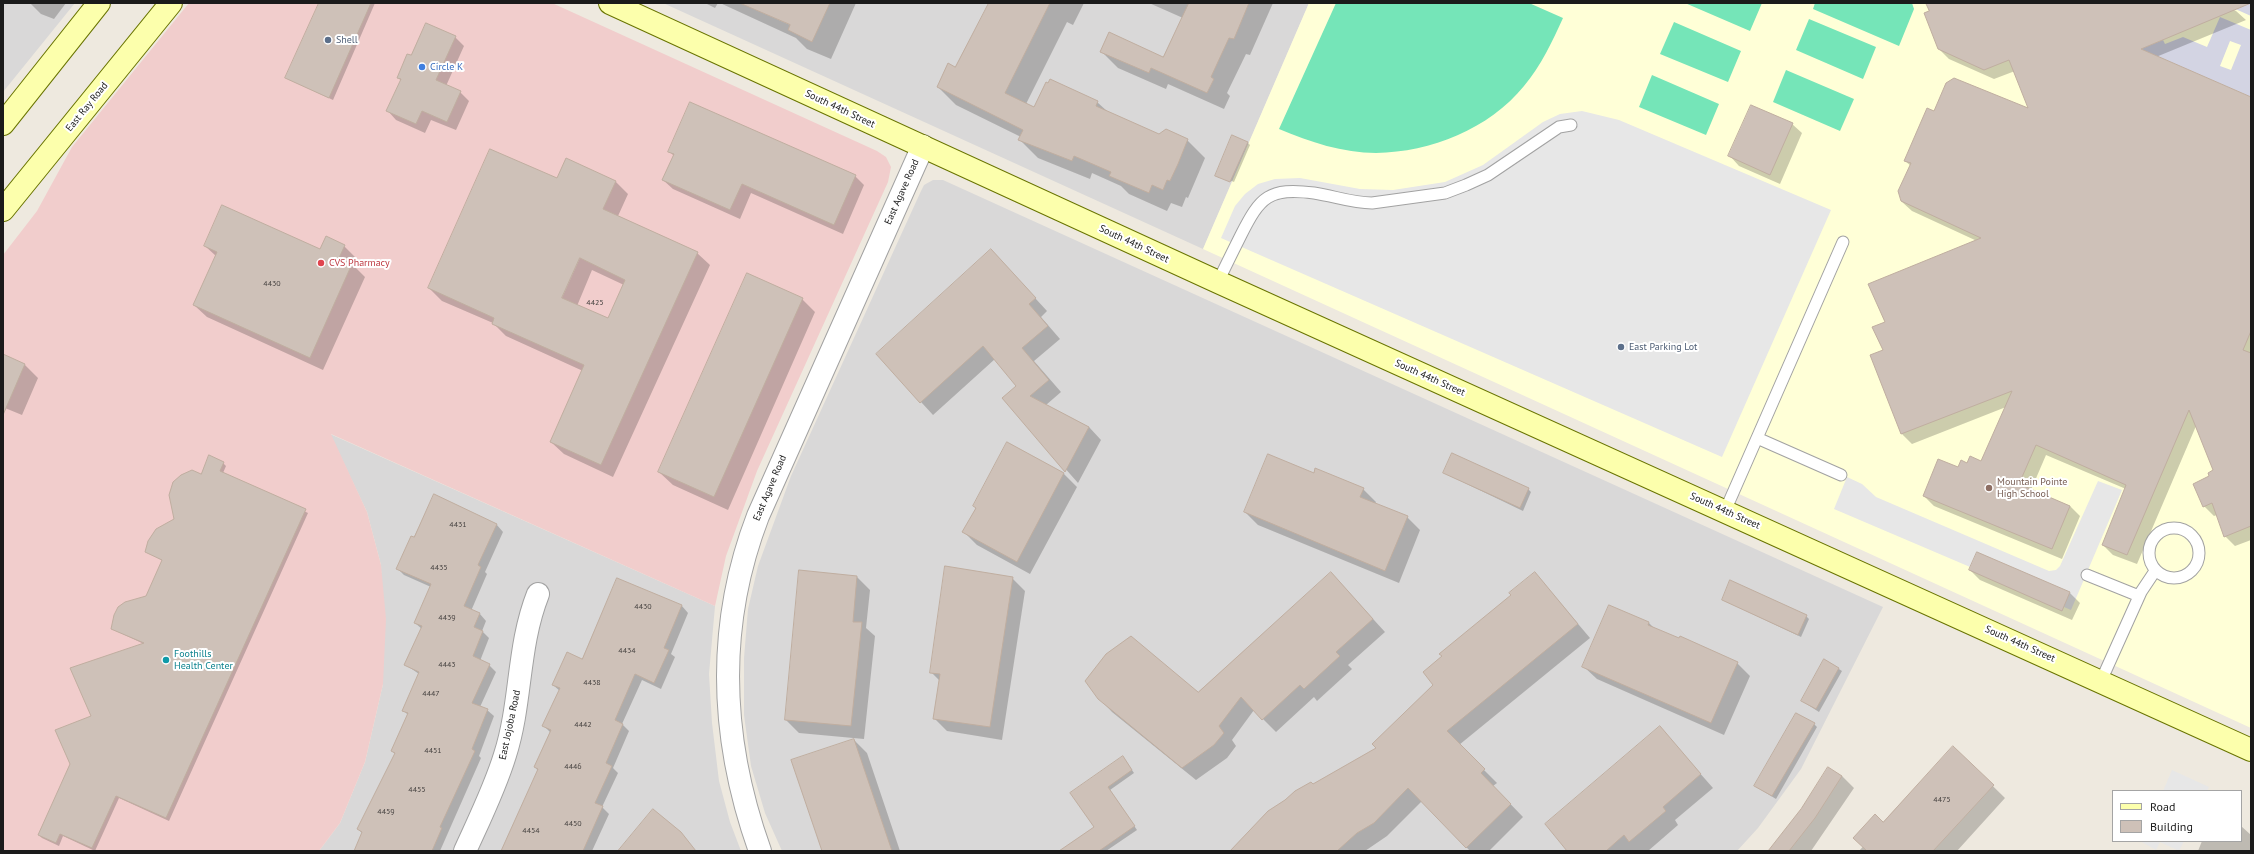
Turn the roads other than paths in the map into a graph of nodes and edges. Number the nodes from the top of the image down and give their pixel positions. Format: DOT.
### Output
graph roads {
  1 [pos="99,3"];
  2 [pos="171,3"];
  3 [pos="610,3"];
  4 [pos="3,124"];
  5 [pos="1571,125"];
  6 [pos="923,146"];
  7 [pos="3,210"];
  8 [pos="1843,242"];
  9 [pos="1218,282"];
  10 [pos="1757,438"];
  11 [pos="1840,475"];
  12 [pos="1725,511"];
  13 [pos="2155,571"];
  14 [pos="2087,575"];
  15 [pos="538,594"];
  16 [pos="2139,596"];
  17 [pos="2101,681"];
  18 [pos="2251,750"];
  19 [pos="465,851"];
  20 [pos="760,851"];
  1 -- 4 [label="street"];
  2 -- 7 [label="street, East Ray Road"];
  3 -- 6 [label="street, South 44th Street"];
  5 -- 9 [label="lane"];
  6 -- 9 [label="street, South 44th Street"];
  6 -- 20 [label="street, East Agave Road"];
  8 -- 10 [label="lane"];
  9 -- 12 [label="street, South 44th Street"];
  10 -- 11 [label="lane"];
  10 -- 12 [label="lane"];
  12 -- 17 [label="street, South 44th Street"];
  13 -- 13 [label="lane"];
  13 -- 16 [label="lane"];
  14 -- 16 [label="lane"];
  15 -- 19 [label="street, East Jojoba Road"];
  16 -- 17 [label="lane"];
  17 -- 18 [label="street, South 44th Street"];
}
